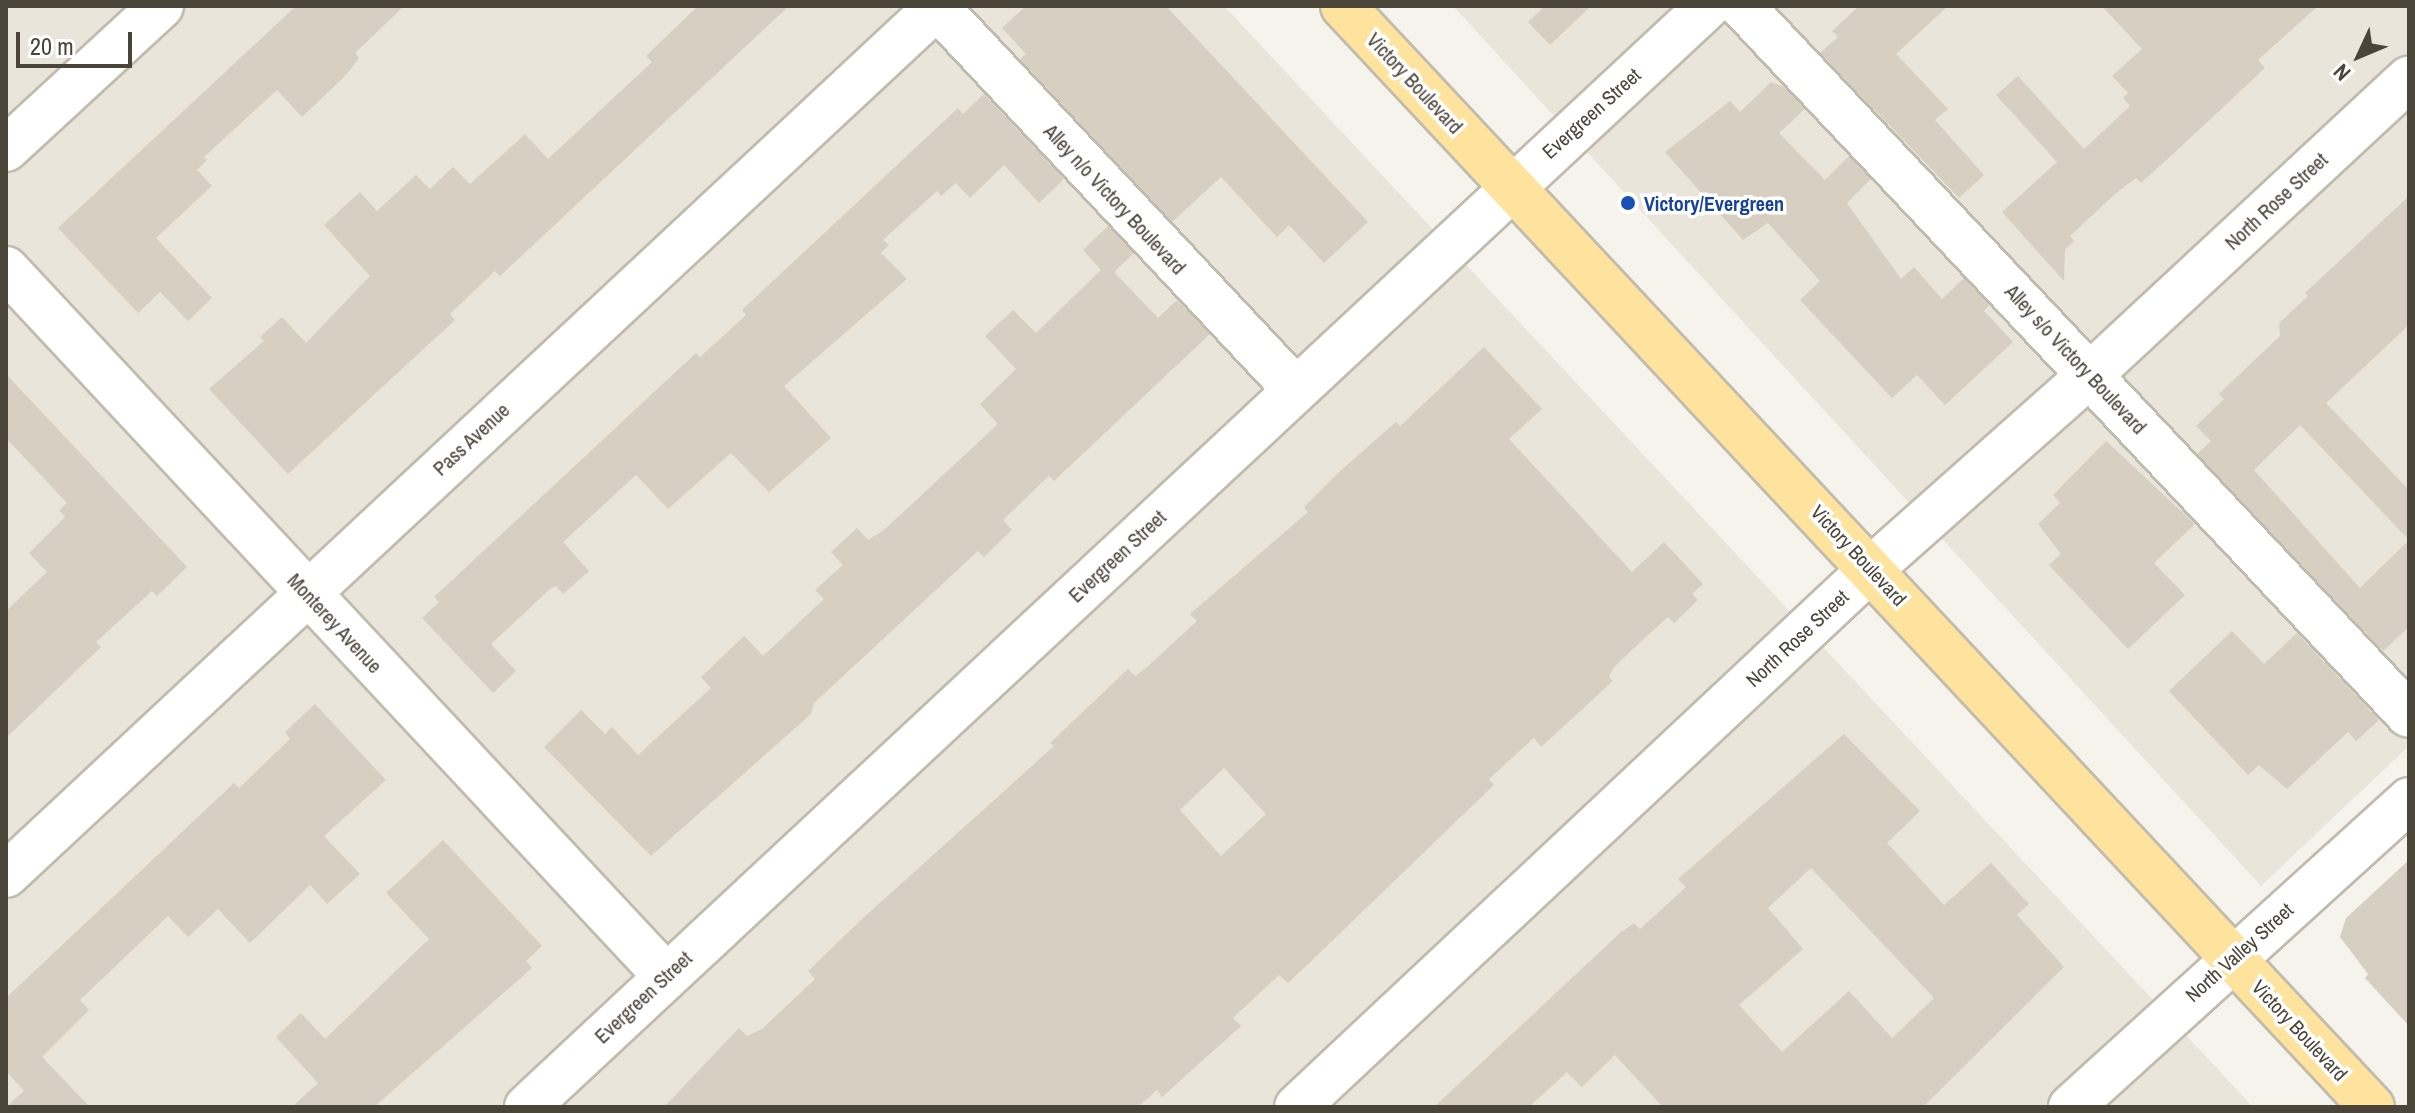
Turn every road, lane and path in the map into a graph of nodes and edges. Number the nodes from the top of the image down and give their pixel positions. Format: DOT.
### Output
graph roads {
  1 [pos="161,6"];
  2 [pos="937,6"];
  3 [pos="1343,6"];
  4 [pos="1708,6"];
  5 [pos="1742,6"];
  6 [pos="2409,78"];
  7 [pos="6,149"];
  8 [pos="1512,185"];
  9 [pos="6,269"];
  10 [pos="2091,374"];
  11 [pos="1296,390"];
  12 [pos="1871,569"];
  13 [pos="306,592"];
  14 [pos="2409,715"];
  15 [pos="2409,800"];
  16 [pos="6,875"];
  17 [pos="2232,958"];
  18 [pos="665,975"];
  19 [pos="527,1107"];
  20 [pos="1297,1107"];
  21 [pos="2071,1107"];
  22 [pos="2372,1107"];
  1 -- 7 [label="street"];
  2 -- 11 [label="street, Alley n/o Victory Boulevard"];
  2 -- 13 [label="street, Pass Avenue"];
  3 -- 8 [label="main road, Victory Boulevard"];
  4 -- 8 [label="street, Evergreen Street"];
  5 -- 10 [label="street, Alley s/o Victory Boulevard"];
  6 -- 10 [label="street, North Rose Street"];
  8 -- 11 [label="street, Evergreen Street"];
  8 -- 12 [label="main road, Victory Boulevard"];
  9 -- 13 [label="street, Monterey Avenue"];
  10 -- 12 [label="street, North Rose Street"];
  10 -- 14 [label="street, Alley s/o Victory Boulevard"];
  11 -- 18 [label="street, Evergreen Street"];
  12 -- 17 [label="main road, Victory Boulevard"];
  12 -- 20 [label="street, North Rose Street"];
  13 -- 16 [label="street, Pass Avenue"];
  13 -- 18 [label="street, Monterey Avenue"];
  15 -- 17 [label="street, North Valley Street"];
  17 -- 21 [label="street, North Valley Street"];
  17 -- 22 [label="main road, Victory Boulevard"];
  18 -- 19 [label="street, Evergreen Street"];
}
